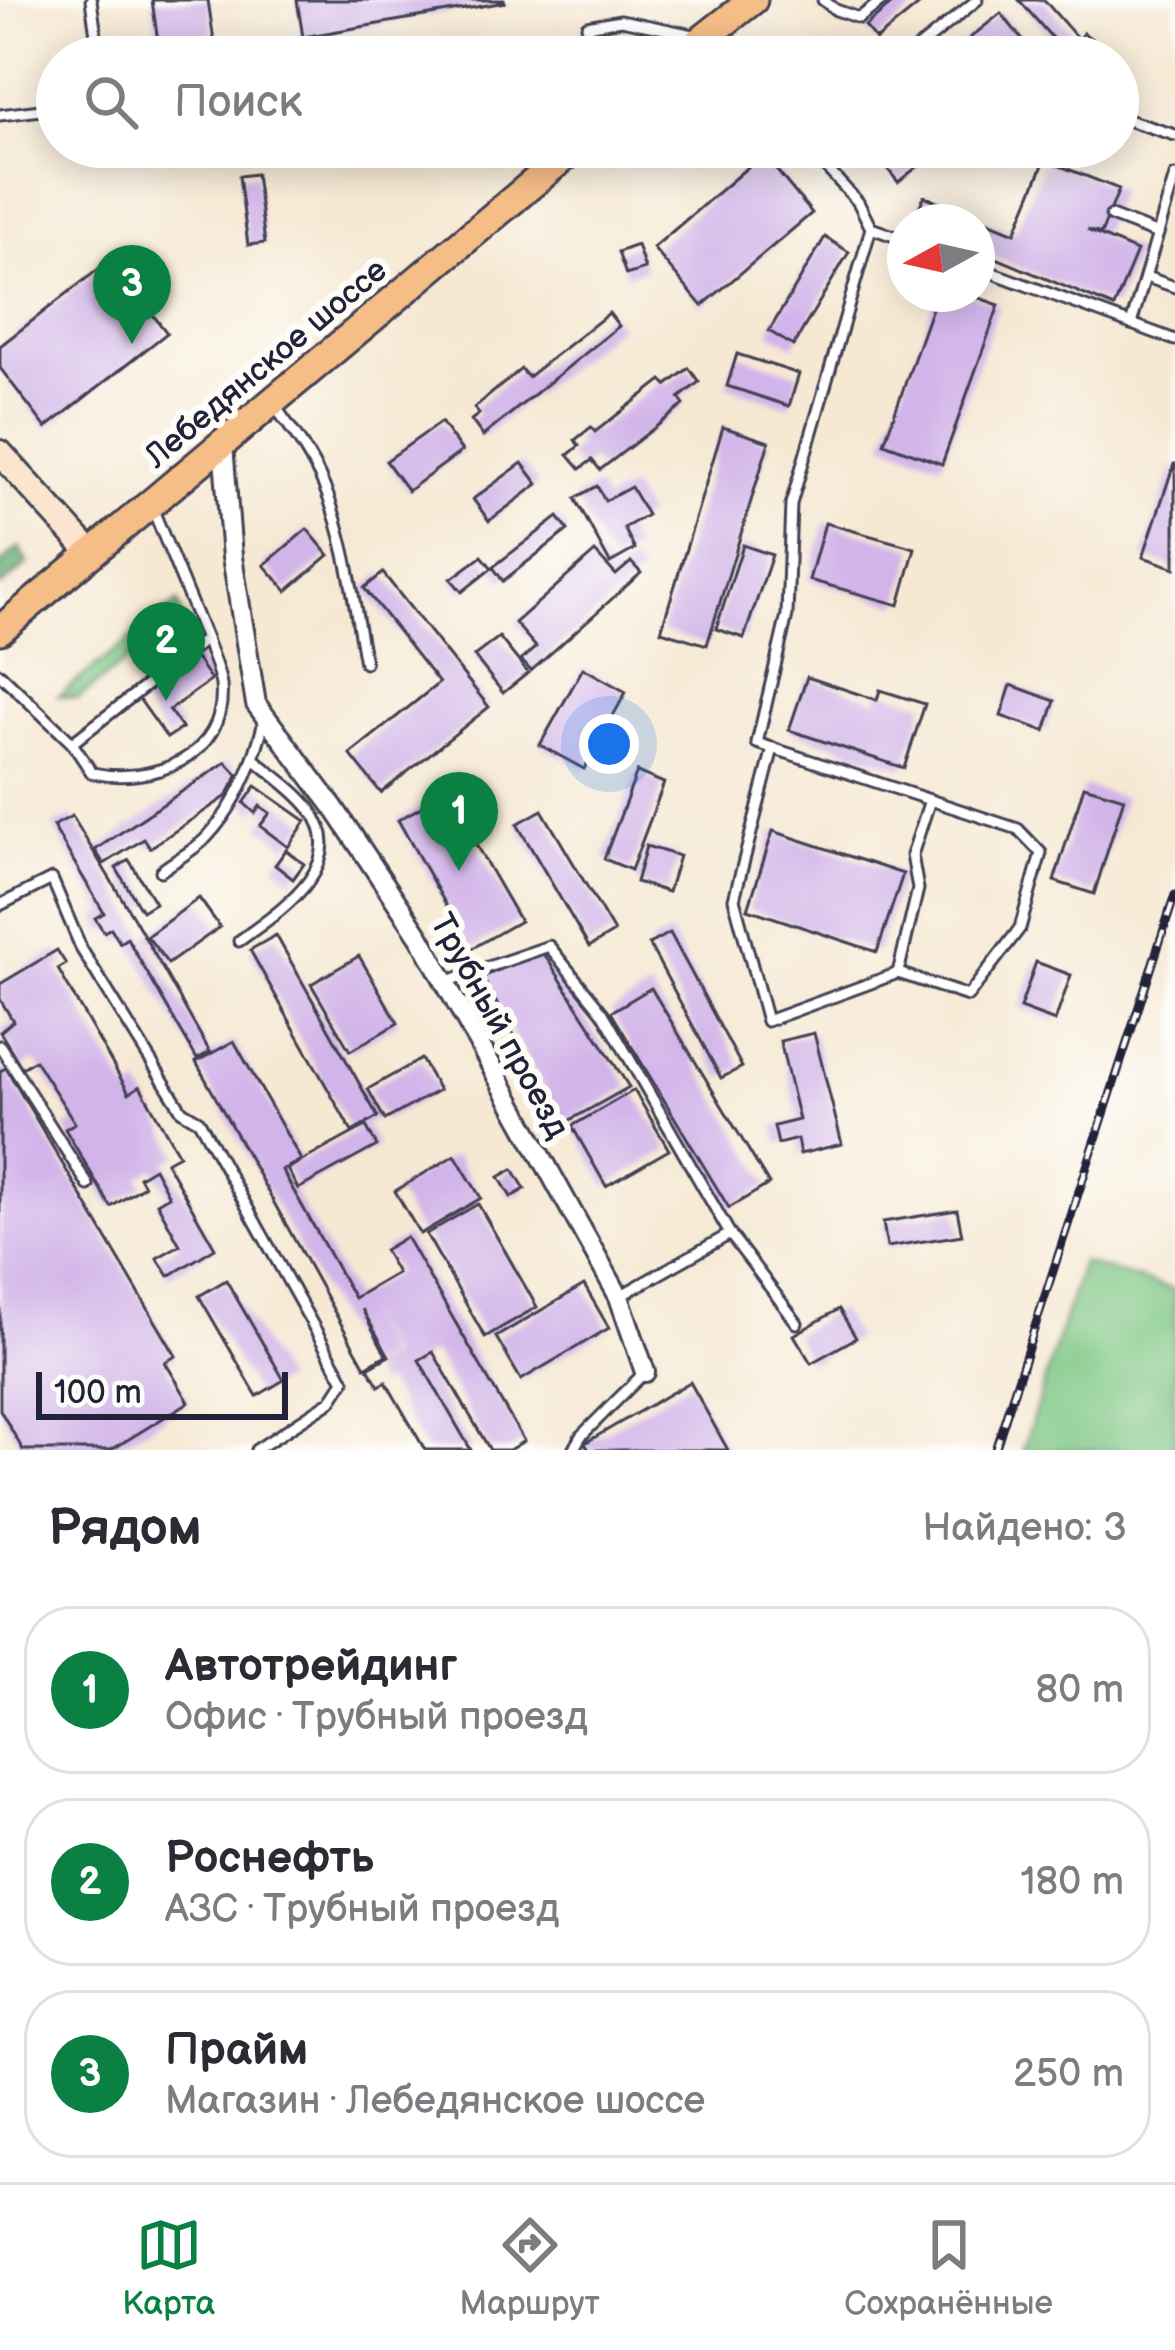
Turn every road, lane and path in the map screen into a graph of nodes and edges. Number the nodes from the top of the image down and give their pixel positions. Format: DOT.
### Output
graph roads {
  1 [pos="91,0"];
  2 [pos="754,0"];
  3 [pos="823,0"];
  4 [pos="884,0"];
  5 [pos="977,0"];
  6 [pos="96,36"];
  7 [pos="590,36"];
  8 [pos="676,36"];
  9 [pos="723,36"];
  10 [pos="933,36"];
  11 [pos="36,111"];
  12 [pos="0,115"];
  13 [pos="1139,123"];
  14 [pos="1175,135"];
  15 [pos="551,168"];
  16 [pos="827,168"];
  17 [pos="1175,176"];
  18 [pos="1112,216"];
  19 [pos="872,228"];
  20 [pos="887,234"];
  21 [pos="1158,234"];
  22 [pos="995,274"];
  23 [pos="1146,277"];
  24 [pos="1175,286"];
  25 [pos="1130,323"];
  26 [pos="1175,340"];
  27 [pos="273,403"];
  28 [pos="223,445"];
  29 [pos="0,453"];
  30 [pos="151,505"];
  31 [pos="91,553"];
  32 [pos="0,630"];
  33 [pos="206,639"];
  34 [pos="365,663"];
  35 [pos="0,674"];
  36 [pos="265,716"];
  37 [pos="72,743"];
  38 [pos="773,748"];
  39 [pos="254,758"];
  40 [pos="930,800"];
  41 [pos="161,871"];
  42 [pos="0,905"];
  43 [pos="238,941"];
  44 [pos="898,974"];
  45 [pos="445,982"];
  46 [pos="0,1046"];
  47 [pos="88,1185"];
  48 [pos="730,1234"];
  49 [pos="619,1297"];
  50 [pos="796,1323"];
  51 [pos="645,1372"];
  52 [pos="256,1450"];
  53 [pos="573,1450"];
  1 -- 6 [label="lane"];
  2 -- 9 [label="main road"];
  3 -- 4 [label="lane"];
  5 -- 10 [label="lane"];
  7 -- 8 [label="lane"];
  11 -- 12 [label="lane"];
  13 -- 14 [label="lane"];
  15 -- 27 [label="main road, Лебедянское шоссе"];
  16 -- 19 [label="lane"];
  17 -- 21 [label="lane"];
  18 -- 21 [label="lane"];
  19 -- 20 [label="lane"];
  19 -- 38 [label="lane"];
  21 -- 23 [label="lane"];
  22 -- 25 [label="lane"];
  23 -- 24 [label="lane"];
  23 -- 25 [label="lane"];
  25 -- 26 [label="lane"];
  27 -- 28 [label="main road, Лебедянское шоссе"];
  27 -- 34 [label="lane"];
  28 -- 30 [label="main road, Лебедянское шоссе"];
  28 -- 36 [label="street, Трубный проезд"];
  29 -- 31 [label="street"];
  30 -- 31 [label="main road, Лебедянское шоссе"];
  30 -- 33 [label="lane"];
  31 -- 32 [label="main road, Лебедянское шоссе"];
  33 -- 37 [label="lane"];
  33 -- 37 [label="lane"];
  35 -- 37 [label="lane"];
  36 -- 39 [label="lane"];
  36 -- 45 [label="street, Трубный проезд"];
  38 -- 40 [label="lane"];
  38 -- 44 [label="lane"];
  39 -- 41 [label="lane"];
  39 -- 43 [label="lane"];
  40 -- 44 [label="lane"];
  40 -- 44 [label="lane"];
  42 -- 52 [label="lane"];
  45 -- 48 [label="lane"];
  45 -- 49 [label="street, Трубный проезд"];
  46 -- 47 [label="lane"];
  48 -- 49 [label="lane"];
  48 -- 50 [label="lane"];
  49 -- 51 [label="street, Трубный проезд"];
  51 -- 53 [label="lane"];
}
